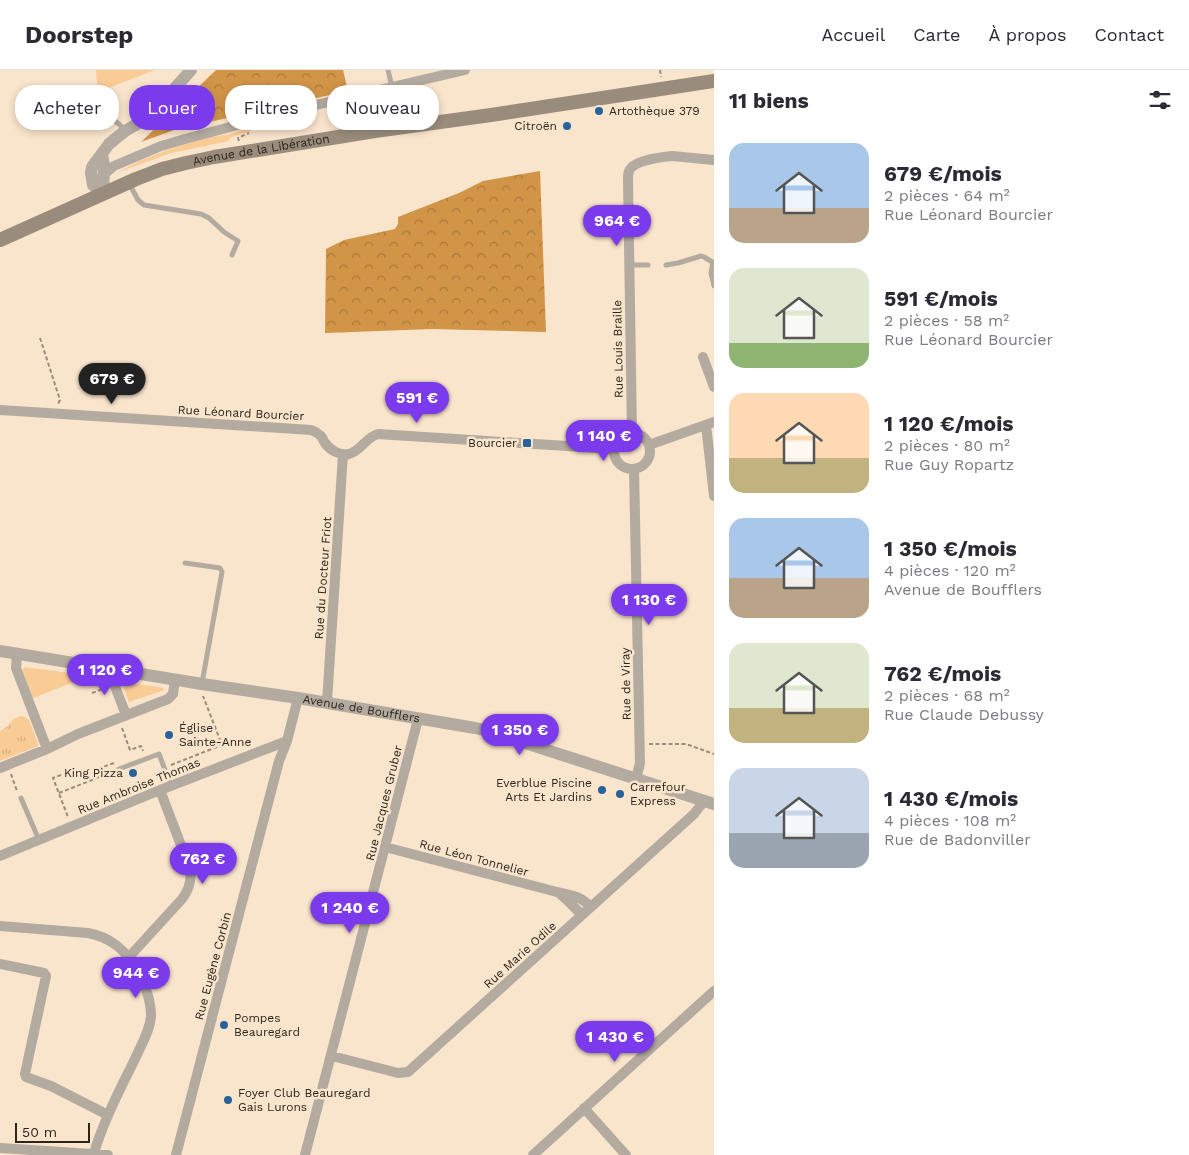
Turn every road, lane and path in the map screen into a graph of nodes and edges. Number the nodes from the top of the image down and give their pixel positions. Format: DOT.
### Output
graph roads {
  1 [pos="191,70"];
  2 [pos="388,70"];
  3 [pos="465,70"];
  4 [pos="660,70"];
  5 [pos="661,77"];
  6 [pos="714,82"];
  7 [pos="392,85"];
  8 [pos="401,85"];
  9 [pos="327,102"];
  10 [pos="119,124"];
  11 [pos="300,130"];
  12 [pos="126,131"];
  13 [pos="301,133"];
  14 [pos="102,154"];
  15 [pos="714,160"];
  16 [pos="104,174"];
  17 [pos="129,182"];
  18 [pos="98,189"];
  19 [pos="0,240"];
  20 [pos="232,255"];
  21 [pos="714,262"];
  22 [pos="629,265"];
  23 [pos="648,265"];
  24 [pos="666,265"];
  25 [pos="714,286"];
  26 [pos="40,338"];
  27 [pos="704,357"];
  28 [pos="714,387"];
  29 [pos="58,406"];
  30 [pos="0,410"];
  31 [pos="710,424"];
  32 [pos="632,434"];
  33 [pos="649,445"];
  34 [pos="614,449"];
  35 [pos="343,454"];
  36 [pos="634,469"];
  37 [pos="714,496"];
  38 [pos="185,563"];
  39 [pos="0,651"];
  40 [pos="17,654"];
  41 [pos="108,668"];
  42 [pos="175,679"];
  43 [pos="114,684"];
  44 [pos="202,689"];
  45 [pos="92,693"];
  46 [pos="298,698"];
  47 [pos="327,702"];
  48 [pos="126,715"];
  49 [pos="418,719"];
  50 [pos="125,736"];
  51 [pos="287,741"];
  52 [pos="639,744"];
  53 [pos="47,749"];
  54 [pos="138,754"];
  55 [pos="714,754"];
  56 [pos="120,760"];
  57 [pos="3,766"];
  58 [pos="164,768"];
  59 [pos="119,769"];
  60 [pos="74,770"];
  61 [pos="61,775"];
  62 [pos="636,779"];
  63 [pos="171,786"];
  64 [pos="160,790"];
  65 [pos="59,793"];
  66 [pos="21,798"];
  67 [pos="708,802"];
  68 [pos="72,826"];
  69 [pos="39,840"];
  70 [pos="385,847"];
  71 [pos="0,856"];
  72 [pos="557,892"];
  73 [pos="591,907"];
  74 [pos="582,915"];
  75 [pos="0,926"];
  76 [pos="129,957"];
  77 [pos="0,964"];
  78 [pos="714,991"];
  79 [pos="332,1056"];
  80 [pos="584,1108"];
  81 [pos="108,1115"];
  82 [pos="0,1148"];
  83 [pos="94,1154"];
  84 [pos="108,1155"];
  85 [pos="176,1155"];
  86 [pos="305,1155"];
  87 [pos="533,1155"];
  88 [pos="626,1155"];
  1 -- 12 [label="street"];
  2 -- 7 [label="lane"];
  3 -- 8 [label="street"];
  4 -- 5 [label="path"];
  6 -- 17 [label="main road, Avenue de la Libération"];
  9 -- 16 [label="street"];
  10 -- 12 [label="lane"];
  11 -- 13 [label="path"];
  12 -- 14 [label="street"];
  14 -- 16 [label="street"];
  14 -- 18 [label="street"];
  15 -- 22 [label="street, Rue Louis Braille"];
  16 -- 18 [label="street"];
  17 -- 18 [label="main road, Avenue de la Libération"];
  17 -- 20 [label="lane"];
  18 -- 19 [label="main road, Avenue de la Libération"];
  21 -- 24 [label="lane"];
  21 -- 25 [label="lane"];
  22 -- 23 [label="lane"];
  22 -- 32 [label="street, Rue Louis Braille"];
  26 -- 29 [label="path"];
  27 -- 28 [label="street"];
  30 -- 35 [label="street, Rue Léonard Bourcier"];
  31 -- 33 [label="street"];
  31 -- 37 [label="street"];
  32 -- 33 [label="street"];
  32 -- 34 [label="street"];
  33 -- 36 [label="street"];
  34 -- 35 [label="street"];
  34 -- 36 [label="street"];
  35 -- 47 [label="street, Rue du Docteur Friot"];
  36 -- 52 [label="street, Rue de Viray"];
  38 -- 44 [label="lane"];
  39 -- 40 [label="street, Avenue de Boufflers"];
  40 -- 41 [label="street, Avenue de Boufflers"];
  40 -- 53 [label="street"];
  41 -- 42 [label="street, Avenue de Boufflers"];
  41 -- 43 [label="street"];
  42 -- 44 [label="street, Avenue de Boufflers"];
  42 -- 48 [label="street"];
  43 -- 45 [label="path"];
  43 -- 48 [label="street"];
  44 -- 46 [label="street, Avenue de Boufflers"];
  44 -- 58 [label="path"];
  46 -- 47 [label="street, Avenue de Boufflers"];
  46 -- 51 [label="street, Rue Eugène Corbin"];
  47 -- 49 [label="street, Avenue de Boufflers"];
  48 -- 53 [label="street"];
  49 -- 62 [label="street, Avenue de Boufflers"];
  49 -- 70 [label="street, Rue Jacques Gruber"];
  50 -- 54 [label="path"];
  51 -- 63 [label="street, Rue Ambroise Thomas"];
  51 -- 85 [label="street, Rue Eugène Corbin"];
  52 -- 55 [label="path"];
  52 -- 62 [label="street, Rue de Viray"];
  53 -- 57 [label="street"];
  56 -- 60 [label="path"];
  57 -- 66 [label="path"];
  58 -- 59 [label="lane"];
  58 -- 63 [label="lane"];
  59 -- 65 [label="path"];
  61 -- 65 [label="path"];
  62 -- 67 [label="street, Avenue de Boufflers"];
  63 -- 64 [label="street, Rue Ambroise Thomas"];
  64 -- 68 [label="street, Rue Ambroise Thomas"];
  64 -- 76 [label="street"];
  65 -- 68 [label="path"];
  66 -- 69 [label="lane"];
  67 -- 73 [label="street, Rue Marie Odile"];
  68 -- 69 [label="street, Rue Ambroise Thomas"];
  69 -- 71 [label="street, Rue Ambroise Thomas"];
  70 -- 72 [label="street, Rue Léon Tonnelier"];
  70 -- 79 [label="street, Rue Jacques Gruber"];
  72 -- 73 [label="street, Rue Léon Tonnelier"];
  72 -- 74 [label="street, Rue Léon Tonnelier"];
  73 -- 74 [label="street, Rue Marie Odile"];
  74 -- 79 [label="street, Rue Marie Odile"];
  75 -- 76 [label="street"];
  76 -- 81 [label="street"];
  77 -- 81 [label="street"];
  78 -- 80 [label="street"];
  79 -- 86 [label="street, Rue Jacques Gruber"];
  80 -- 87 [label="street"];
  80 -- 88 [label="street"];
  81 -- 83 [label="street"];
  82 -- 83 [label="street"];
  83 -- 84 [label="street"];
}
